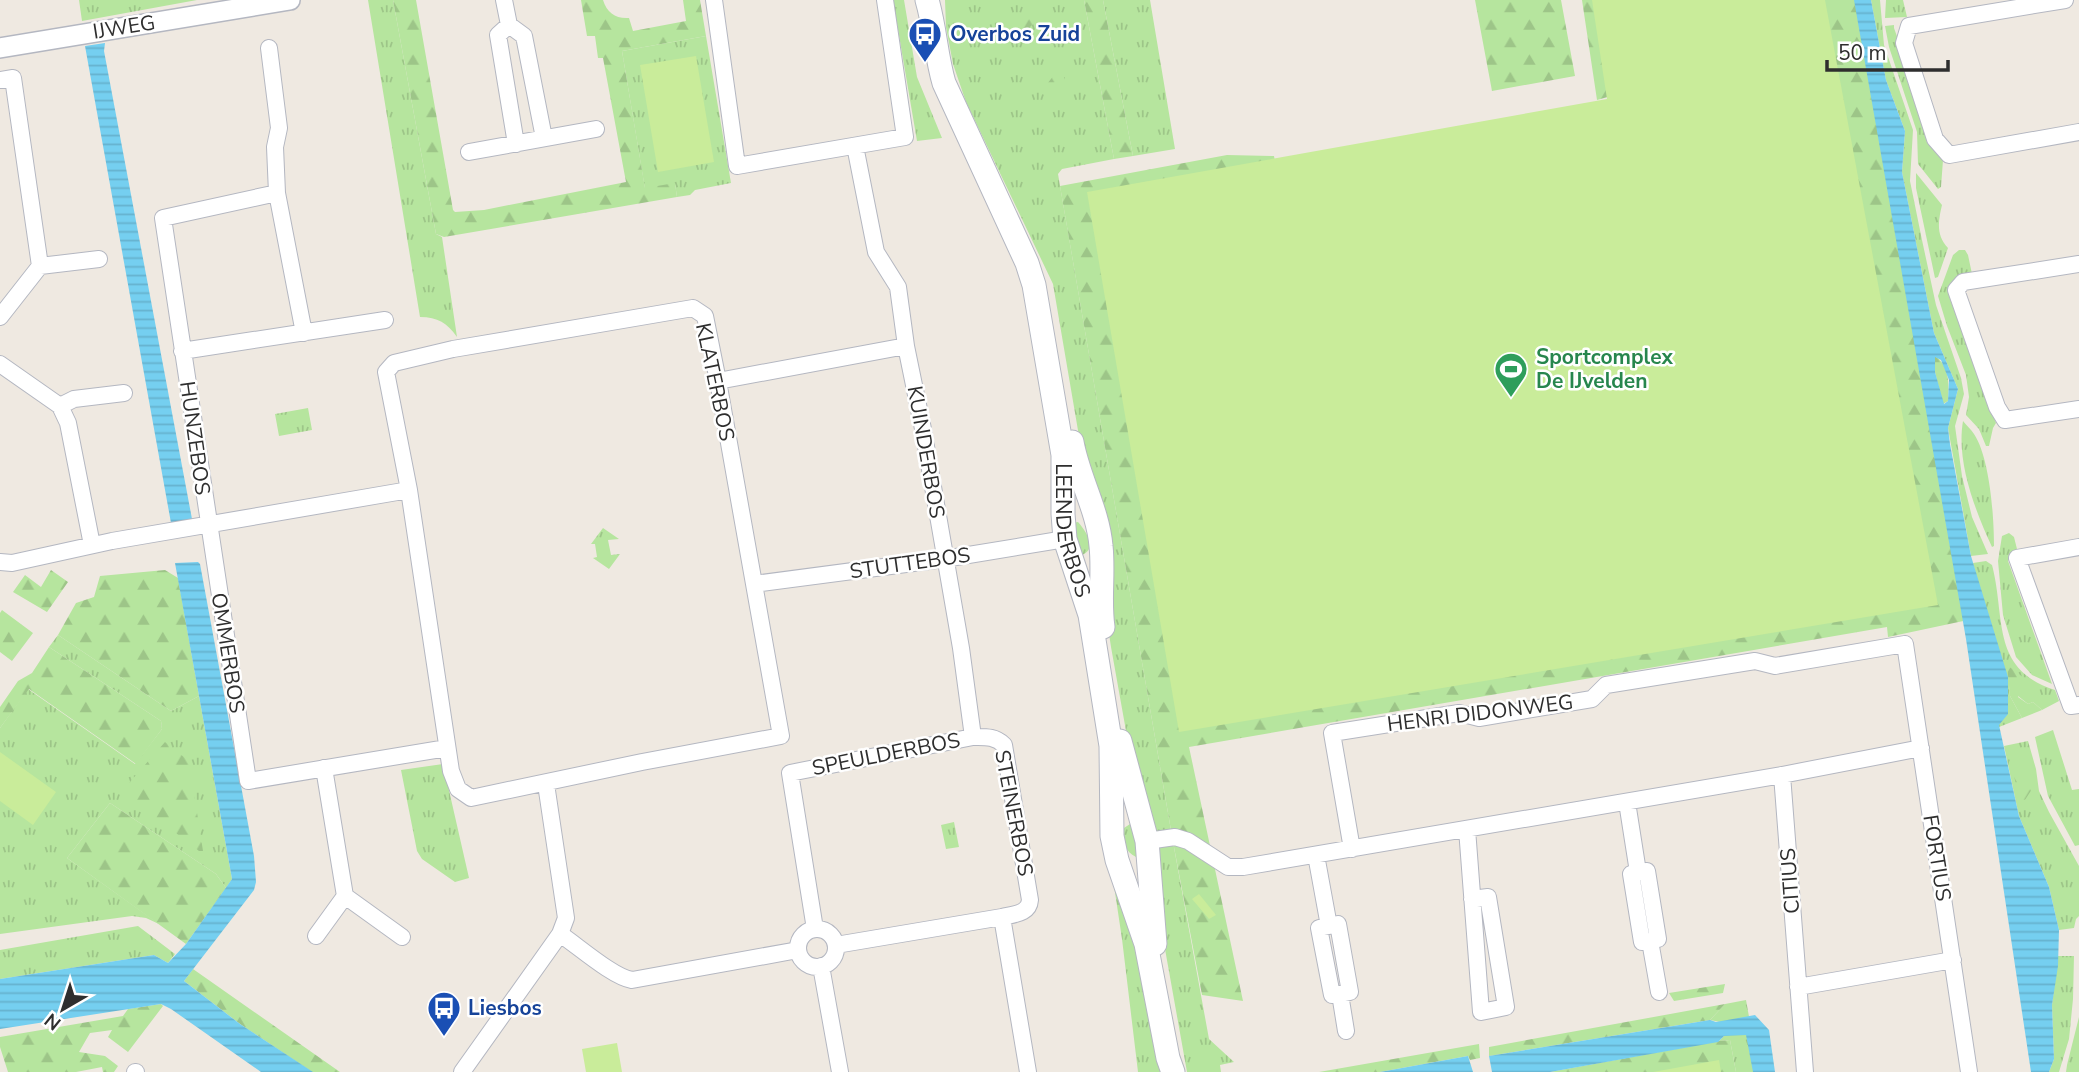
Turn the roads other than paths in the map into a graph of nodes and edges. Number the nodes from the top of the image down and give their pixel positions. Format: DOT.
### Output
graph roads {
  1 [pos="290,0"];
  2 [pos="504,0"];
  3 [pos="714,0"];
  4 [pos="885,0"];
  5 [pos="927,0"];
  6 [pos="939,0"];
  7 [pos="2065,0"];
  8 [pos="509,25"];
  9 [pos="0,48"];
  10 [pos="269,48"];
  11 [pos="0,80"];
  12 [pos="596,129"];
  13 [pos="2079,132"];
  14 [pos="544,138"];
  15 [pos="516,144"];
  16 [pos="855,146"];
  17 [pos="469,152"];
  18 [pos="277,194"];
  19 [pos="99,259"];
  20 [pos="2079,264"];
  21 [pos="40,267"];
  22 [pos="0,317"];
  23 [pos="385,320"];
  24 [pos="303,333"];
  25 [pos="906,346"];
  26 [pos="182,351"];
  27 [pos="0,363"];
  28 [pos="718,381"];
  29 [pos="124,393"];
  30 [pos="60,406"];
  31 [pos="2079,409"];
  32 [pos="409,491"];
  33 [pos="1063,514"];
  34 [pos="1094,515"];
  35 [pos="208,526"];
  36 [pos="1065,539"];
  37 [pos="92,545"];
  38 [pos="2079,547"];
  39 [pos="944,559"];
  40 [pos="1101,561"];
  41 [pos="1,564"];
  42 [pos="1075,570"];
  43 [pos="754,584"];
  44 [pos="1905,644"];
  45 [pos="2079,705"];
  46 [pos="972,737"];
  47 [pos="447,748"];
  48 [pos="1921,748"];
  49 [pos="324,768"];
  50 [pos="1782,775"];
  51 [pos="546,784"];
  52 [pos="1626,802"];
  53 [pos="1140,811"];
  54 [pos="1111,817"];
  55 [pos="1467,829"];
  56 [pos="1147,841"];
  57 [pos="1352,849"];
  58 [pos="1316,855"];
  59 [pos="1117,860"];
  60 [pos="1149,865"];
  61 [pos="345,896"];
  62 [pos="1472,899"];
  63 [pos="1002,917"];
  64 [pos="815,929"];
  65 [pos="560,934"];
  66 [pos="316,936"];
  67 [pos="402,937"];
  68 [pos="836,945"];
  69 [pos="798,950"];
  70 [pos="1953,960"];
  71 [pos="821,966"];
  72 [pos="1798,987"];
  73 [pos="1659,992"];
  74 [pos="1346,1031"];
  75 [pos="462,1072"];
  76 [pos="840,1072"];
  77 [pos="1028,1072"];
  78 [pos="1174,1072"];
  79 [pos="1805,1072"];
  80 [pos="1969,1072"];
  1 -- 9 [label="street, IJWEG"];
  2 -- 8 [label="street"];
  3 -- 16 [label="street"];
  4 -- 16 [label="street"];
  5 -- 33 [label="main road, LEENDERBOS"];
  6 -- 34 [label="main road, LEENDERBOS"];
  7 -- 13 [label="street"];
  8 -- 14 [label="street"];
  8 -- 15 [label="street"];
  10 -- 18 [label="street"];
  11 -- 21 [label="street"];
  12 -- 14 [label="street"];
  14 -- 15 [label="street"];
  15 -- 17 [label="street"];
  16 -- 25 [label="street, KUINDERBOS"];
  18 -- 24 [label="street"];
  18 -- 26 [label="street, HUNZEBOS"];
  19 -- 21 [label="street"];
  20 -- 31 [label="street"];
  21 -- 22 [label="street"];
  23 -- 24 [label="street, HUNZEBOS"];
  24 -- 26 [label="street, HUNZEBOS"];
  25 -- 28 [label="street"];
  25 -- 39 [label="street, KUINDERBOS"];
  26 -- 35 [label="street, HUNZEBOS"];
  27 -- 30 [label="street"];
  28 -- 32 [label="street, KLATERBOS"];
  28 -- 43 [label="street, KLATERBOS"];
  29 -- 30 [label="street"];
  30 -- 37 [label="street"];
  32 -- 35 [label="street"];
  32 -- 47 [label="street, KLATERBOS"];
  33 -- 34 [label="main road"];
  33 -- 36 [label="main road, LEENDERBOS"];
  34 -- 40 [label="main road, LEENDERBOS"];
  35 -- 37 [label="street"];
  35 -- 49 [label="street, OMMERBOS"];
  36 -- 39 [label="street, STUTTEBOS"];
  36 -- 42 [label="main road, LEENDERBOS"];
  37 -- 41 [label="street"];
  38 -- 45 [label="street"];
  39 -- 43 [label="street, STUTTEBOS"];
  39 -- 46 [label="street, STEINERBOS"];
  40 -- 42 [label="main road"];
  40 -- 53 [label="main road, LEENDERBOS"];
  42 -- 54 [label="main road, LEENDERBOS"];
  43 -- 51 [label="street, KLATERBOS"];
  44 -- 48 [label="street, FORTIUS"];
  44 -- 57 [label="street, HENRI DIDONWEG"];
  46 -- 63 [label="street, STEINERBOS"];
  46 -- 64 [label="street, SPEULDERBOS"];
  47 -- 49 [label="street"];
  47 -- 51 [label="street, KLATERBOS"];
  48 -- 50 [label="street"];
  48 -- 70 [label="street, FORTIUS"];
  49 -- 61 [label="street"];
  50 -- 52 [label="street"];
  50 -- 72 [label="street, CITIUS"];
  51 -- 65 [label="street"];
  52 -- 55 [label="street"];
  52 -- 73 [label="street"];
  53 -- 54 [label="main road"];
  53 -- 56 [label="main road, LEENDERBOS"];
  54 -- 59 [label="main road, LEENDERBOS"];
  55 -- 57 [label="street"];
  55 -- 62 [label="street"];
  56 -- 58 [label="street"];
  56 -- 60 [label="main road, LEENDERBOS"];
  57 -- 58 [label="street"];
  58 -- 74 [label="street"];
  59 -- 60 [label="main road"];
  59 -- 78 [label="main road, LEENDERBOS"];
  60 -- 78 [label="main road, LEENDERBOS"];
  61 -- 66 [label="street"];
  61 -- 67 [label="street"];
  62 -- 62 [label="street"];
  63 -- 68 [label="street"];
  63 -- 77 [label="street"];
  64 -- 68 [label="street"];
  64 -- 69 [label="street"];
  65 -- 69 [label="street"];
  65 -- 75 [label="street"];
  68 -- 71 [label="street"];
  69 -- 71 [label="street"];
  70 -- 72 [label="street"];
  70 -- 80 [label="street, FORTIUS"];
  71 -- 76 [label="street"];
  72 -- 79 [label="street, CITIUS"];
}
